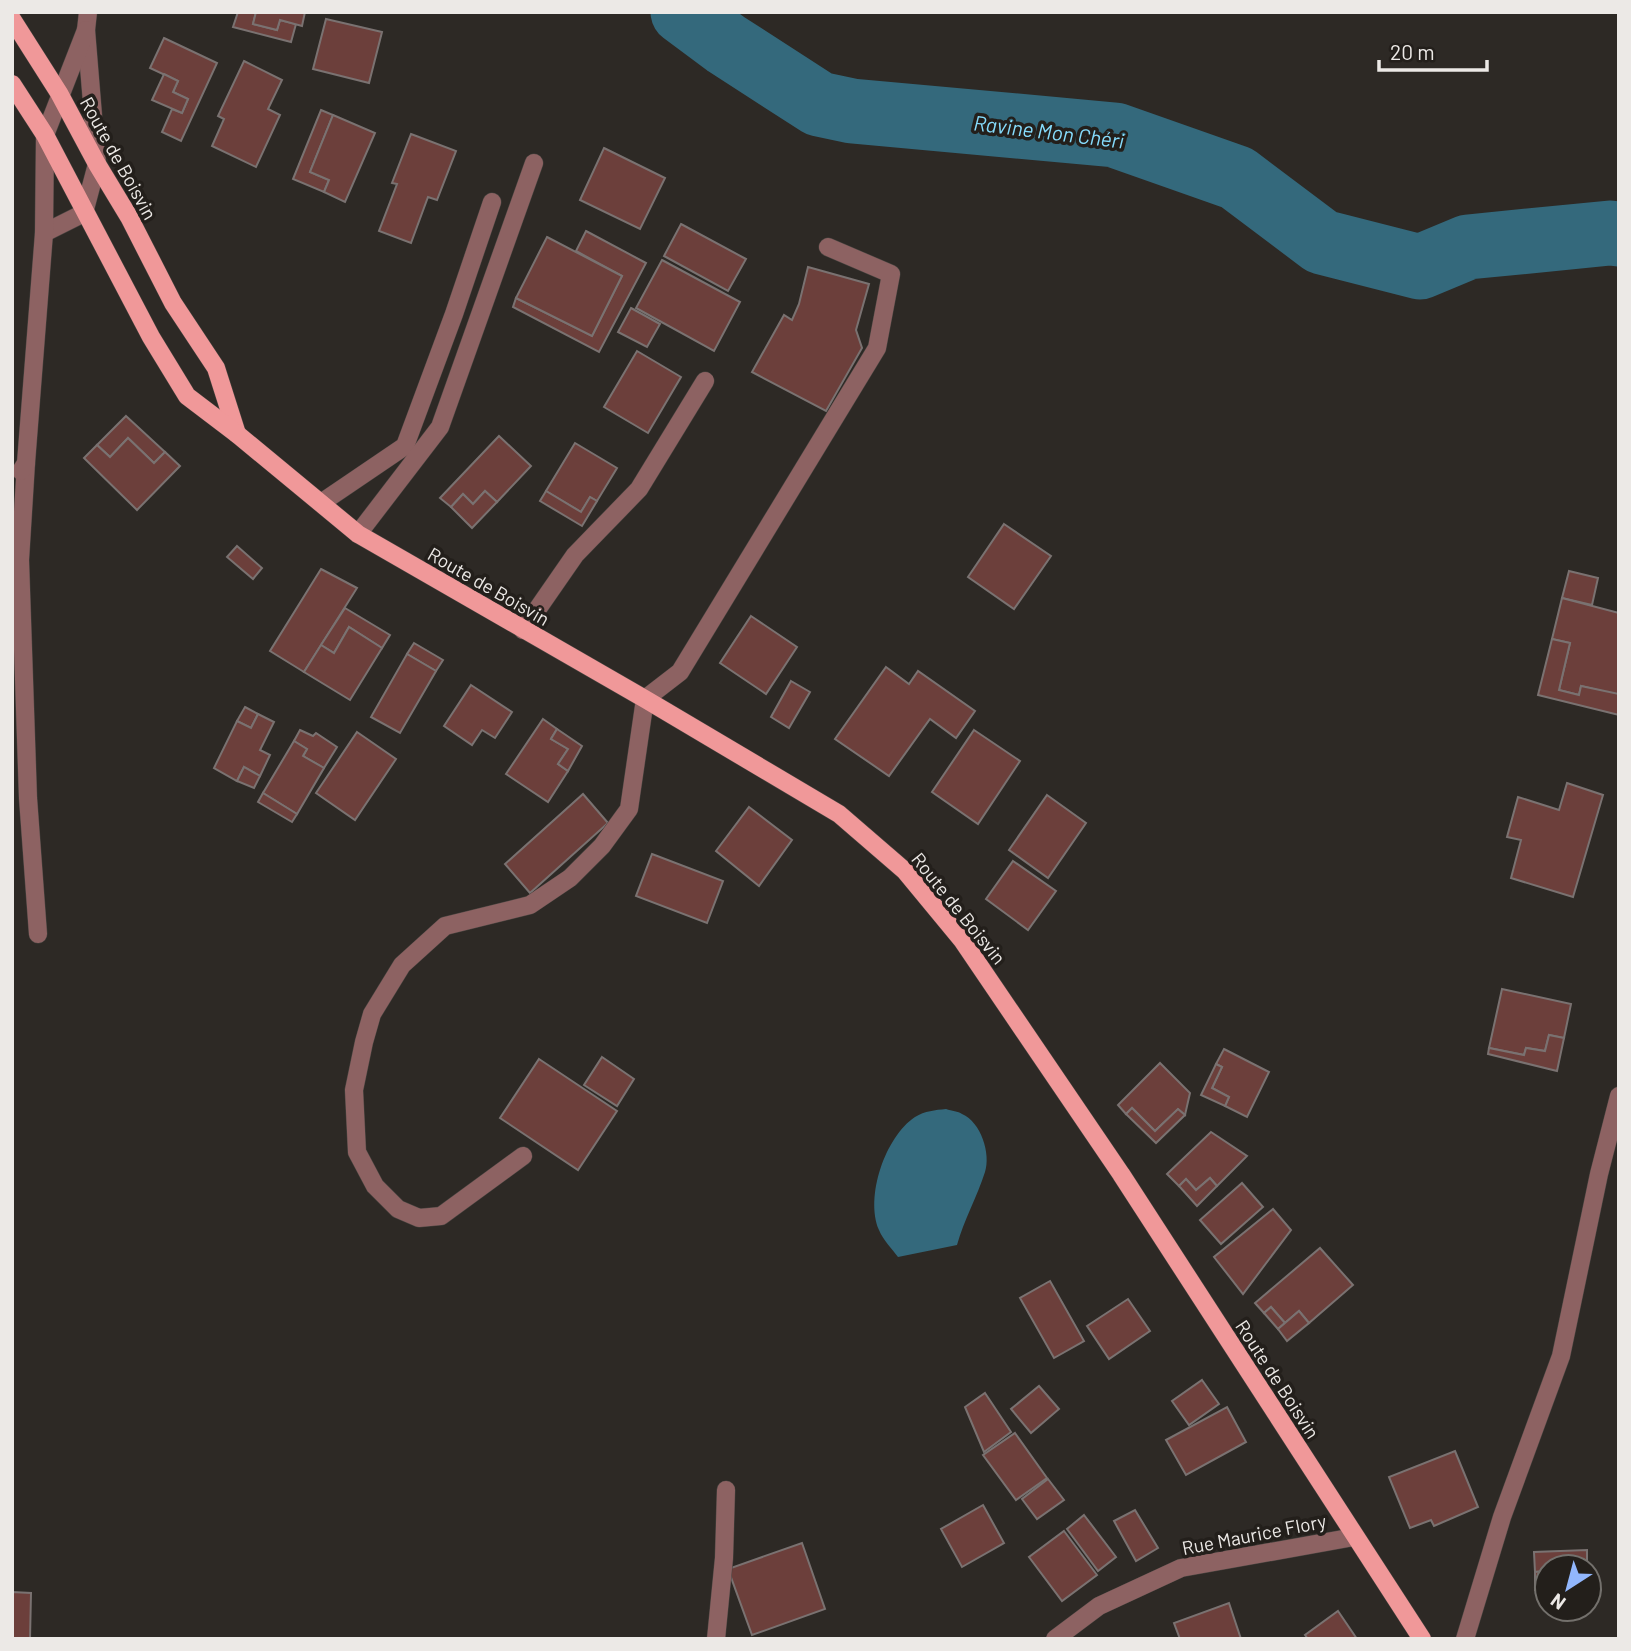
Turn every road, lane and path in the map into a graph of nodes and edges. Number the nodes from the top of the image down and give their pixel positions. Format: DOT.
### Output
graph roads {
  1 [pos="12,19"];
  2 [pos="87,21"];
  3 [pos="12,85"];
  4 [pos="60,93"];
  5 [pos="45,135"];
  6 [pos="534,163"];
  7 [pos="97,164"];
  8 [pos="492,202"];
  9 [pos="84,213"];
  10 [pos="44,233"];
  11 [pos="828,247"];
  12 [pos="705,381"];
  13 [pos="237,434"];
  14 [pos="26,463"];
  15 [pos="12,486"];
  16 [pos="321,503"];
  17 [pos="358,534"];
  18 [pos="523,630"];
  19 [pos="645,699"];
  20 [pos="38,934"];
  21 [pos="1619,1096"];
  22 [pos="523,1156"];
  23 [pos="726,1490"];
  24 [pos="1354,1537"];
  25 [pos="716,1639"];
  26 [pos="1055,1639"];
  27 [pos="1422,1639"];
  28 [pos="1465,1639"];
  1 -- 4 [label="main road, Route de Boisvin"];
  2 -- 4 [label="street"];
  2 -- 7 [label="street"];
  3 -- 5 [label="main road, Route de Boisvin"];
  4 -- 5 [label="street"];
  4 -- 7 [label="main road, Route de Boisvin"];
  5 -- 9 [label="main road, Route de Boisvin"];
  5 -- 10 [label="street"];
  6 -- 17 [label="street"];
  7 -- 9 [label="street"];
  7 -- 13 [label="main road, Route de Boisvin"];
  8 -- 16 [label="street"];
  9 -- 10 [label="street"];
  9 -- 13 [label="main road, Route de Boisvin"];
  10 -- 14 [label="street"];
  11 -- 19 [label="street"];
  12 -- 18 [label="street"];
  13 -- 16 [label="main road, Route de Boisvin"];
  14 -- 15 [label="street"];
  14 -- 20 [label="street"];
  16 -- 17 [label="main road, Route de Boisvin"];
  17 -- 18 [label="main road, Route de Boisvin"];
  18 -- 19 [label="main road, Route de Boisvin"];
  19 -- 22 [label="street"];
  19 -- 24 [label="main road, Route de Boisvin"];
  21 -- 28 [label="street"];
  23 -- 25 [label="street"];
  24 -- 26 [label="street, Rue Maurice Flory"];
  24 -- 27 [label="main road, Route de Boisvin"];
}
